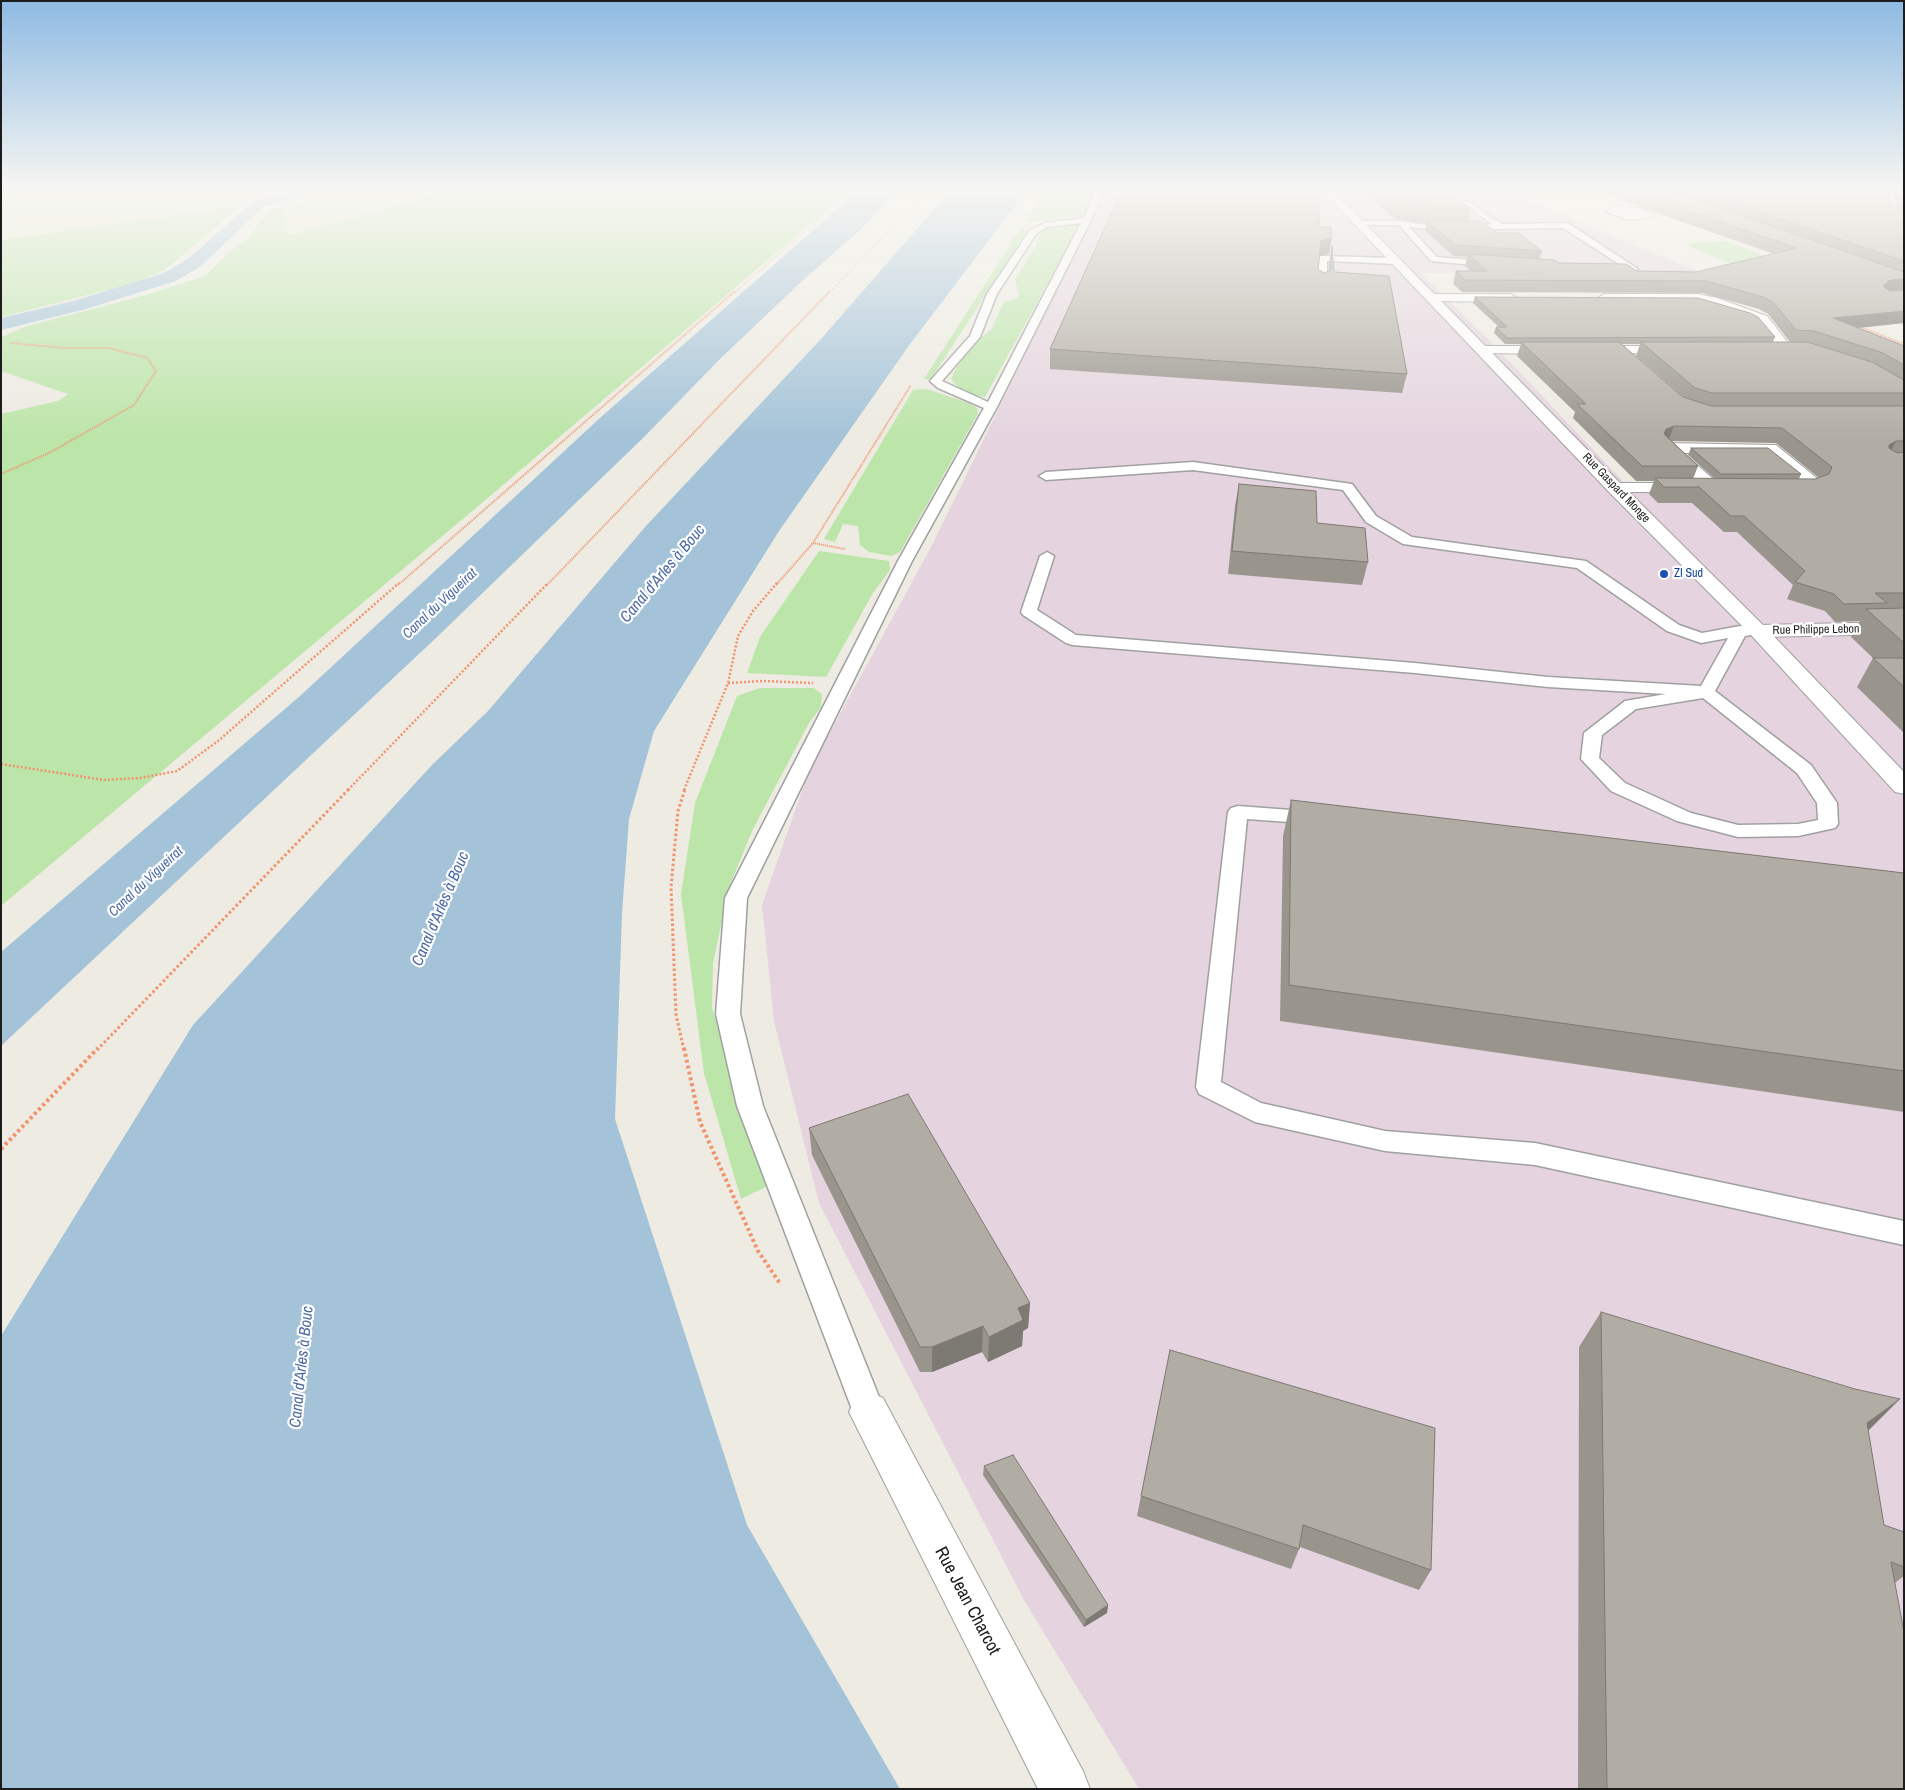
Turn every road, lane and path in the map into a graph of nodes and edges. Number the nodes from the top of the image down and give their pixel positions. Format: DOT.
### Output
graph roads {
  1 [pos="756,274"];
  2 [pos="847,274"];
  3 [pos="1006,274"];
  4 [pos="1060,274"];
  5 [pos="1322,274"];
  6 [pos="1410,274"];
  7 [pos="1322,286"];
  8 [pos="1434,298"];
  9 [pos="1520,298"];
  10 [pos="1588,298"];
  11 [pos="1853,324"];
  12 [pos="10,343"];
  13 [pos="1904,344"];
  14 [pos="1785,348"];
  15 [pos="1769,349"];
  16 [pos="1803,349"];
  17 [pos="1484,350"];
  18 [pos="1570,350"];
  19 [pos="1599,350"];
  20 [pos="1618,350"];
  21 [pos="1686,350"];
  22 [pos="1633,363"];
  23 [pos="991,407"];
  24 [pos="1750,433"];
  25 [pos="1770,448"];
  26 [pos="1,474"];
  27 [pos="1046,476"];
  28 [pos="1615,488"];
  29 [pos="1713,488"];
  30 [pos="1732,488"];
  31 [pos="1770,488"];
  32 [pos="813,543"];
  33 [pos="845,549"];
  34 [pos="1047,556"];
  35 [pos="1904,628"];
  36 [pos="1749,631"];
  37 [pos="728,683"];
  38 [pos="844,684"];
  39 [pos="1706,692"];
  40 [pos="1,764"];
  41 [pos="1904,787"];
  42 [pos="1340,821"];
  43 [pos="1,1149"];
  44 [pos="1904,1233"];
  45 [pos="868,1412"];
  46 [pos="1065,1789"];
  1 -- 40 [label="path"];
  2 -- 43 [label="path"];
  3 -- 23 [label="lane"];
  4 -- 23 [label="lane"];
  5 -- 7 [label="lane"];
  6 -- 8 [label="street, Rue Gaspard Monge"];
  8 -- 9 [label="street"];
  8 -- 17 [label="street, Rue Gaspard Monge"];
  10 -- 14 [label="street"];
  11 -- 13 [label="path"];
  12 -- 26 [label="path"];
  14 -- 15 [label="street"];
  14 -- 16 [label="street"];
  17 -- 18 [label="street"];
  17 -- 28 [label="street, Rue Gaspard Monge"];
  19 -- 20 [label="street"];
  20 -- 21 [label="street"];
  20 -- 22 [label="street"];
  23 -- 38 [label="lane"];
  24 -- 25 [label="street"];
  25 -- 29 [label="street"];
  25 -- 31 [label="street"];
  27 -- 36 [label="lane"];
  28 -- 29 [label="street"];
  28 -- 36 [label="street, Rue Gaspard Monge"];
  29 -- 30 [label="street"];
  32 -- 33 [label="path"];
  34 -- 39 [label="lane"];
  35 -- 36 [label="street, Rue Philippe Lebon"];
  36 -- 39 [label="lane"];
  36 -- 41 [label="street, Rue Gaspard Monge"];
  37 -- 38 [label="path"];
  38 -- 45 [label="lane"];
  39 -- 39 [label="lane"];
  42 -- 44 [label="lane"];
  45 -- 46 [label="street, Rue Jean Charcot"];
}
